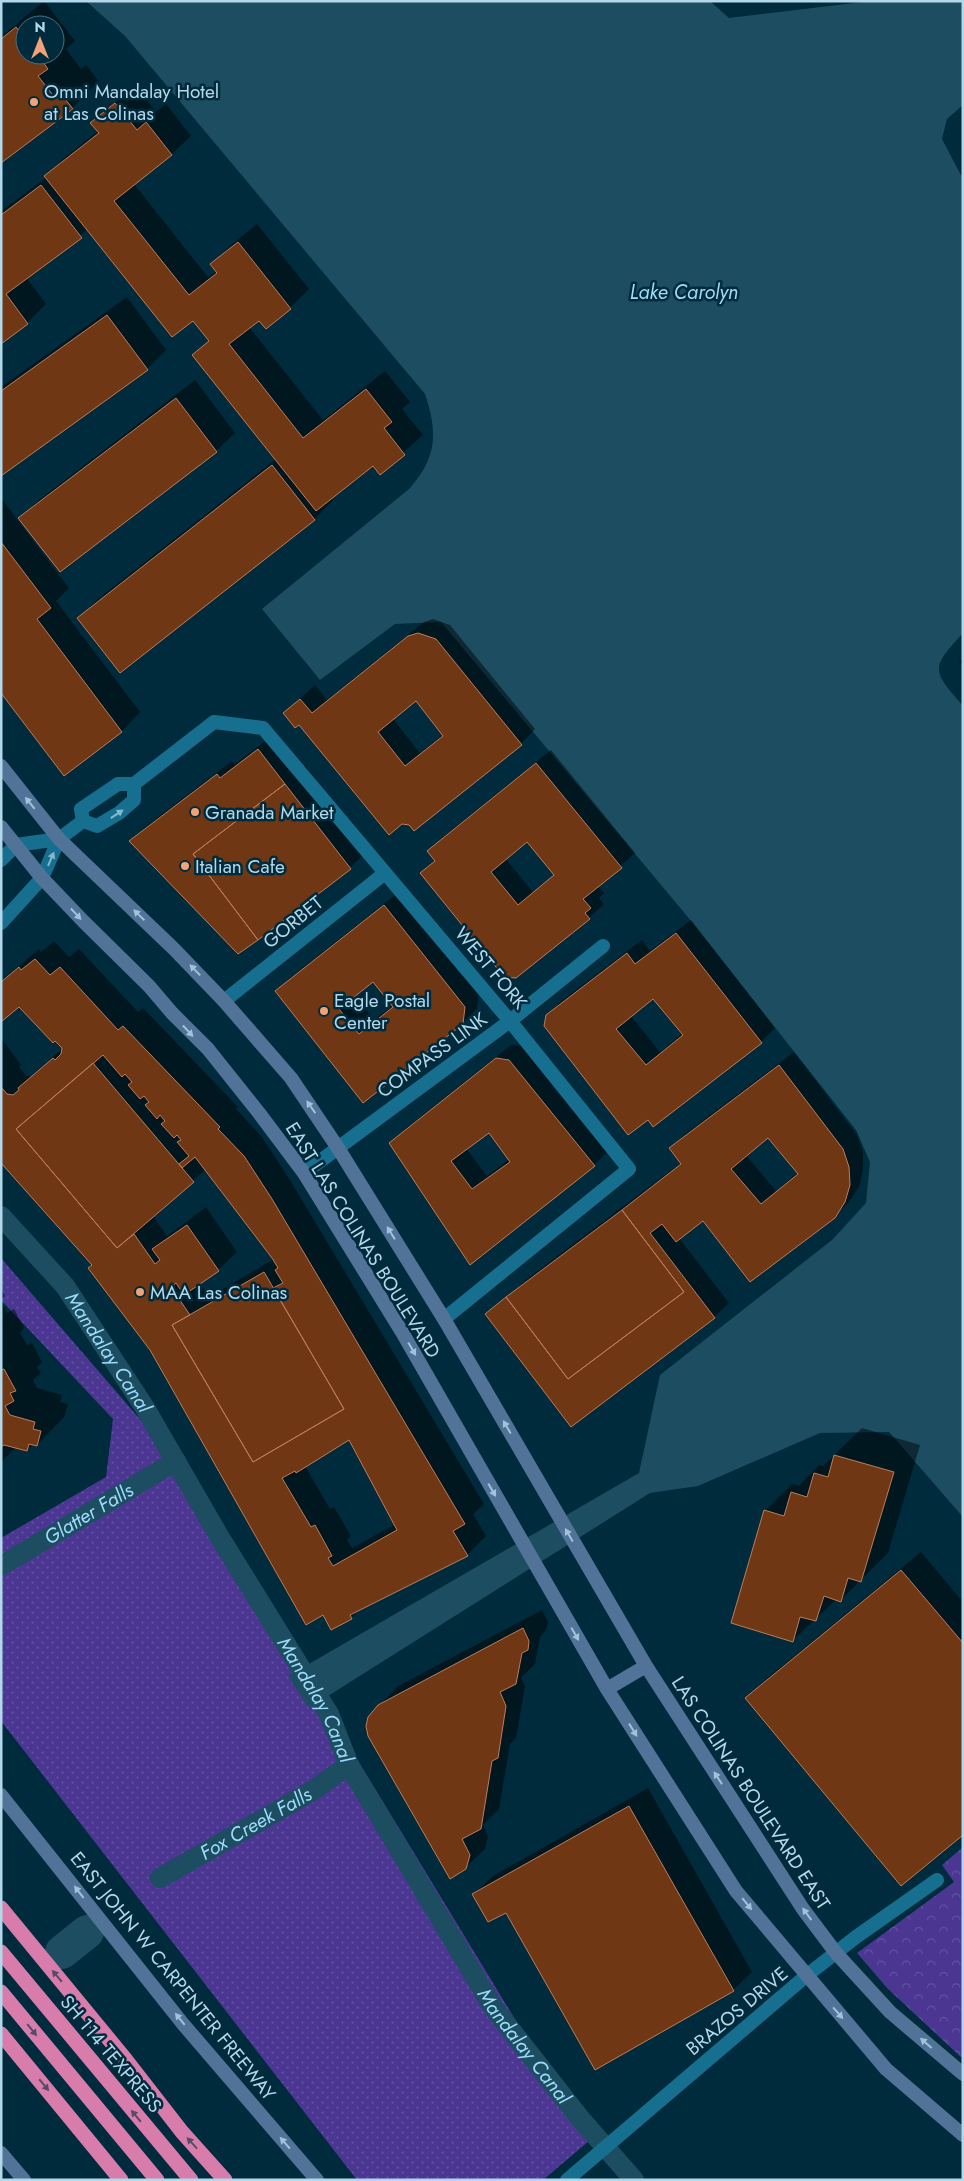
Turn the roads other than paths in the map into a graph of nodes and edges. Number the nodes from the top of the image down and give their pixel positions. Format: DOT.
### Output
graph roads {
  1 [pos="1,766"];
  2 [pos="134,784"];
  3 [pos="83,821"];
  4 [pos="1,827"];
  5 [pos="59,839"];
  6 [pos="16,845"];
  7 [pos="1,860"];
  8 [pos="385,872"];
  9 [pos="42,878"];
  10 [pos="1,923"];
  11 [pos="603,946"];
  12 [pos="224,1000"];
  13 [pos="510,1020"];
  14 [pos="338,1148"];
  15 [pos="304,1173"];
  16 [pos="444,1319"];
  17 [pos="548,1500"];
  18 [pos="646,1666"];
  19 [pos="607,1689"];
  20 [pos="1,1795"];
  21 [pos="937,1880"];
  22 [pos="1,1908"];
  23 [pos="1,1952"];
  24 [pos="836,1953"];
  25 [pos="806,1976"];
  26 [pos="1,1992"];
  27 [pos="1,2034"];
  28 [pos="963,2074"];
  29 [pos="963,2135"];
  30 [pos="1,2153"];
  31 [pos="24,2180"];
  32 [pos="121,2180"];
  33 [pos="157,2180"];
  34 [pos="190,2180"];
  35 [pos="225,2180"];
  36 [pos="317,2180"];
  37 [pos="567,2180"];
  5 -- 1 [label="main road, EAST LAS COLINAS BOULEVARD, one-way"];
  2 -- 3 [label="street, WEST FORK"];
  3 -- 2 [label="street, one-way"];
  2 -- 8 [label="street, WEST FORK"];
  3 -- 5 [label="street, WEST FORK"];
  4 -- 6 [label="main road, EAST LAS COLINAS BOULEVARD"];
  5 -- 6 [label="street"];
  9 -- 5 [label="street, one-way"];
  12 -- 5 [label="main road, EAST LAS COLINAS BOULEVARD, one-way"];
  6 -- 7 [label="street"];
  6 -- 9 [label="main road, EAST LAS COLINAS BOULEVARD"];
  8 -- 12 [label="street, GORBET"];
  8 -- 13 [label="street, WEST FORK"];
  9 -- 10 [label="street"];
  9 -- 15 [label="main road, EAST LAS COLINAS BOULEVARD, one-way"];
  11 -- 13 [label="street, COMPASS LINK"];
  14 -- 12 [label="main road, EAST LAS COLINAS BOULEVARD, one-way"];
  13 -- 14 [label="street, COMPASS LINK"];
  13 -- 16 [label="street, WEST FORK"];
  14 -- 15 [label="street, COMPASS LINK"];
  16 -- 14 [label="main road, EAST LAS COLINAS BOULEVARD, one-way"];
  15 -- 19 [label="main road, EAST LAS COLINAS BOULEVARD, one-way"];
  17 -- 16 [label="main road, EAST LAS COLINAS BOULEVARD, one-way"];
  18 -- 17 [label="main road, LAS COLINAS BOULEVARD EAST, one-way"];
  18 -- 19 [label="main road"];
  24 -- 18 [label="main road, LAS COLINAS BOULEVARD EAST, one-way"];
  19 -- 25 [label="main road, one-way"];
  36 -- 20 [label="main road, EAST JOHN W CARPENTER FREEWAY, one-way"];
  21 -- 24 [label="street, BRAZOS DRIVE"];
  35 -- 22 [label="highway, one-way"];
  34 -- 23 [label="highway, SH 114 TEXPRESS, one-way"];
  24 -- 25 [label="street, BRAZOS DRIVE"];
  28 -- 24 [label="main road, LAS COLINAS BOULEVARD EAST, one-way"];
  25 -- 29 [label="main road, one-way"];
  25 -- 37 [label="street, BRAZOS DRIVE"];
  26 -- 33 [label="highway, one-way"];
  27 -- 32 [label="highway, one-way"];
  30 -- 31 [label="main road"];
}
